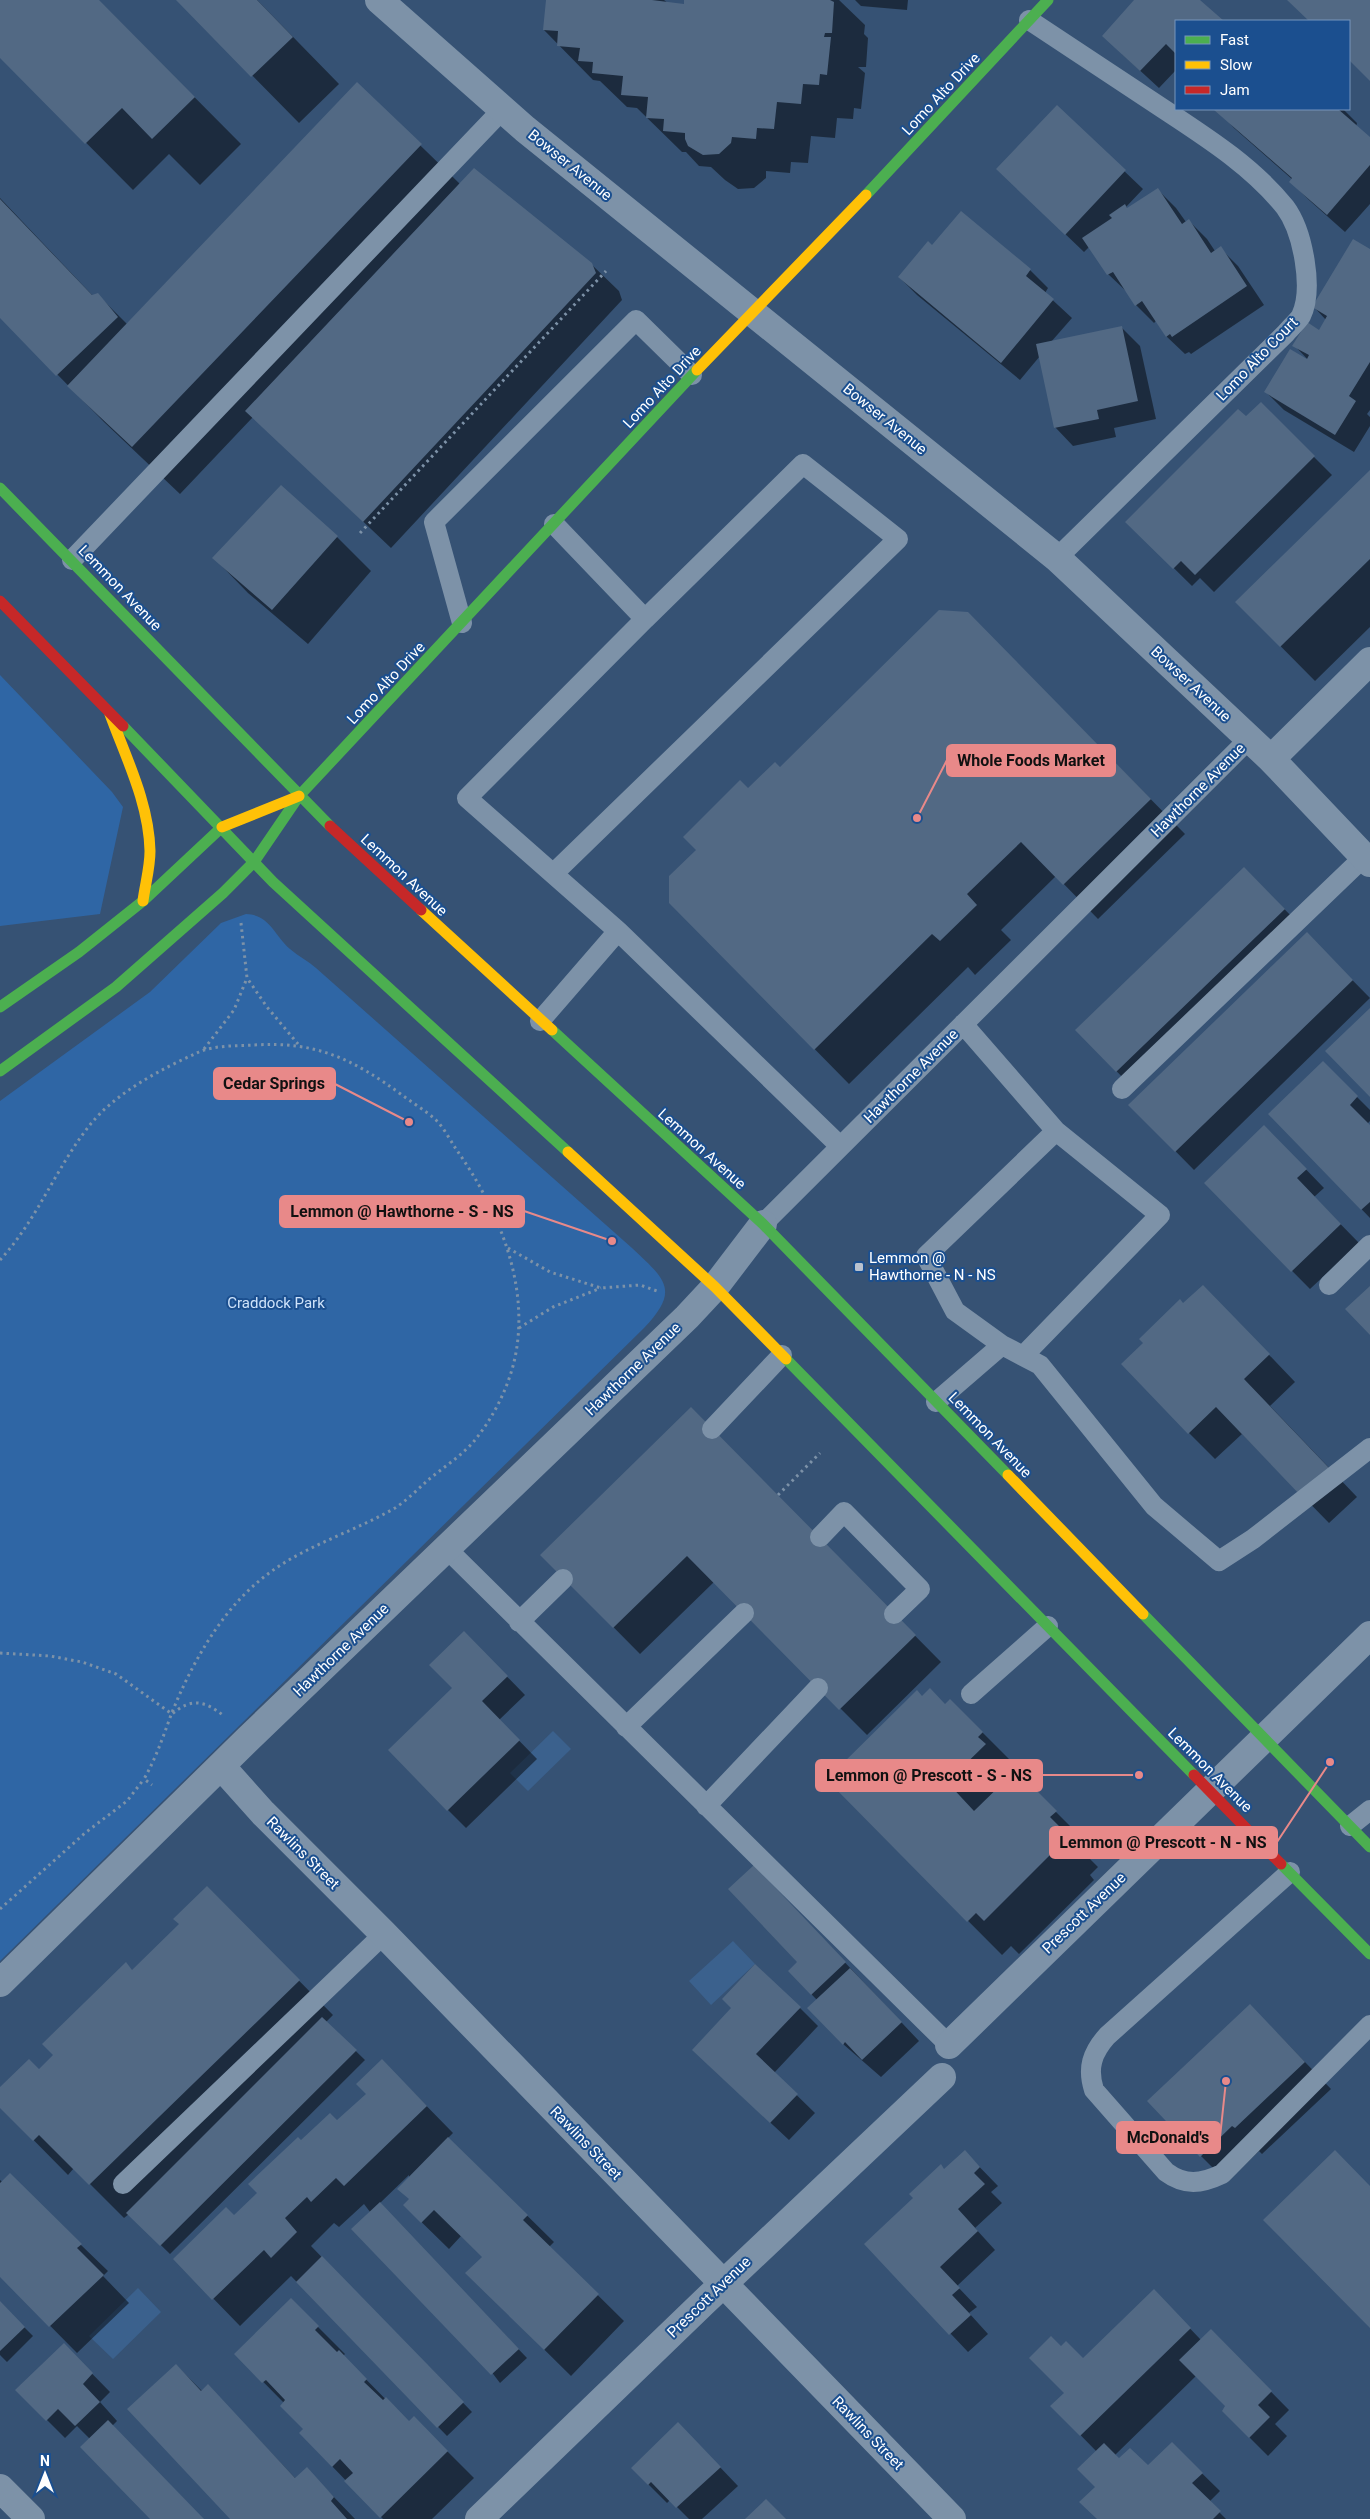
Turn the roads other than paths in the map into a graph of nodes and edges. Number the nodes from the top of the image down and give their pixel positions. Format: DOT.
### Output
graph roads {
  1 [pos="379,0"];
  2 [pos="1048,0"];
  3 [pos="1029,20"];
  4 [pos="503,110"];
  5 [pos="752,311"];
  6 [pos="692,375"];
  7 [pos="0,488"];
  8 [pos="554,524"];
  9 [pos="1057,558"];
  10 [pos="72,560"];
  11 [pos="0,601"];
  12 [pos="645,619"];
  13 [pos="462,623"];
  14 [pos="1370,661"];
  15 [pos="110,714"];
  16 [pos="1249,739"];
  17 [pos="1271,759"];
  18 [pos="299,796"];
  19 [pos="222,827"];
  20 [pos="1367,860"];
  21 [pos="254,862"];
  22 [pos="554,873"];
  23 [pos="143,901"];
  24 [pos="618,930"];
  25 [pos="0,1007"];
  26 [pos="540,1021"];
  27 [pos="963,1024"];
  28 [pos="0,1071"];
  29 [pos="1122,1088"];
  30 [pos="1056,1131"];
  31 [pos="840,1146"];
  32 [pos="762,1224"];
  33 [pos="1370,1245"];
  34 [pos="1329,1285"];
  35 [pos="715,1287"];
  36 [pos="1002,1345"];
  37 [pos="782,1355"];
  38 [pos="1024,1355"];
  39 [pos="936,1402"];
  40 [pos="712,1429"];
  41 [pos="1370,1448"];
  42 [pos="820,1537"];
  43 [pos="447,1549"];
  44 [pos="563,1579"];
  45 [pos="744,1613"];
  46 [pos="894,1614"];
  47 [pos="518,1622"];
  48 [pos="1048,1626"];
  49 [pos="1368,1643"];
  50 [pos="818,1688"];
  51 [pos="971,1694"];
  52 [pos="626,1727"];
  53 [pos="1265,1739"];
  54 [pos="221,1766"];
  55 [pos="1210,1791"];
  56 [pos="706,1806"];
  57 [pos="1370,1810"];
  58 [pos="1350,1826"];
  59 [pos="1370,1847"];
  60 [pos="1290,1872"];
  61 [pos="384,1934"];
  62 [pos="1370,1954"];
  63 [pos="0,1984"];
  64 [pos="1370,2025"];
  65 [pos="949,2045"];
  66 [pos="942,2077"];
  67 [pos="123,2184"];
  68 [pos="723,2283"];
  69 [pos="0,2488"];
  70 [pos="486,2517"];
  71 [pos="31,2519"];
  72 [pos="952,2519"];
  1 -- 4 [label="street, Bowser Avenue"];
  2 -- 3 [label="main road, Lomo Alto Drive"];
  3 -- 5 [label="main road, Lomo Alto Drive"];
  3 -- 9 [label="lane, Lomo Alto Court"];
  4 -- 5 [label="street, Bowser Avenue"];
  4 -- 10 [label="lane"];
  5 -- 6 [label="main road, Lomo Alto Drive"];
  5 -- 9 [label="street, Bowser Avenue"];
  6 -- 8 [label="main road, Lomo Alto Drive"];
  6 -- 13 [label="lane"];
  7 -- 10 [label="main road, Lemmon Avenue"];
  8 -- 12 [label="lane"];
  8 -- 13 [label="main road, Lomo Alto Drive"];
  9 -- 16 [label="street, Bowser Avenue"];
  10 -- 18 [label="main road, Lemmon Avenue"];
  11 -- 15 [label="main road, Lemmon Avenue"];
  12 -- 22 [label="lane"];
  12 -- 22 [label="lane"];
  13 -- 18 [label="main road, Lomo Alto Drive"];
  14 -- 17 [label="street"];
  15 -- 19 [label="main road, Lemmon Avenue"];
  15 -- 23 [label="main road"];
  16 -- 17 [label="street, Bowser Avenue"];
  16 -- 27 [label="lane, Hawthorne Avenue"];
  17 -- 20 [label="street, Bowser Avenue"];
  18 -- 19 [label="main road, Lomo Alto Drive"];
  18 -- 21 [label="main road, Lomo Alto Drive"];
  18 -- 26 [label="main road, Lemmon Avenue"];
  19 -- 21 [label="main road, Lemmon Avenue"];
  19 -- 23 [label="main road"];
  20 -- 29 [label="lane"];
  21 -- 28 [label="main road, Lomo Alto Drive"];
  21 -- 35 [label="main road, Lemmon Avenue"];
  22 -- 24 [label="lane"];
  23 -- 25 [label="main road"];
  24 -- 26 [label="lane"];
  24 -- 31 [label="lane"];
  26 -- 32 [label="main road, Lemmon Avenue"];
  27 -- 30 [label="lane"];
  27 -- 31 [label="lane, Hawthorne Avenue"];
  30 -- 36 [label="lane"];
  30 -- 38 [label="lane"];
  31 -- 32 [label="lane, Hawthorne Avenue"];
  32 -- 35 [label="street, Hawthorne Avenue"];
  32 -- 39 [label="main road, Lemmon Avenue"];
  33 -- 34 [label="lane"];
  35 -- 37 [label="main road, Lemmon Avenue"];
  35 -- 43 [label="street, Hawthorne Avenue"];
  36 -- 38 [label="lane"];
  36 -- 39 [label="lane"];
  37 -- 40 [label="lane"];
  37 -- 48 [label="main road, Lemmon Avenue"];
  38 -- 41 [label="lane"];
  39 -- 53 [label="main road, Lemmon Avenue"];
  42 -- 46 [label="lane"];
  43 -- 47 [label="lane"];
  43 -- 54 [label="street, Hawthorne Avenue"];
  44 -- 47 [label="lane"];
  45 -- 52 [label="lane"];
  47 -- 52 [label="lane"];
  48 -- 51 [label="lane"];
  48 -- 55 [label="main road, Lemmon Avenue"];
  49 -- 53 [label="street, Prescott Avenue"];
  50 -- 56 [label="lane"];
  52 -- 56 [label="lane"];
  53 -- 55 [label="street, Prescott Avenue"];
  53 -- 58 [label="main road, Lemmon Avenue"];
  54 -- 61 [label="street, Rawlins Street"];
  54 -- 63 [label="street, Hawthorne Avenue"];
  55 -- 60 [label="main road, Lemmon Avenue"];
  55 -- 65 [label="street, Prescott Avenue"];
  56 -- 65 [label="lane"];
  57 -- 58 [label="lane"];
  58 -- 59 [label="main road, Lemmon Avenue"];
  60 -- 62 [label="main road, Lemmon Avenue"];
  60 -- 64 [label="lane"];
  61 -- 67 [label="lane"];
  61 -- 68 [label="street, Rawlins Street"];
  66 -- 68 [label="street, Prescott Avenue"];
  68 -- 70 [label="street, Prescott Avenue"];
  68 -- 72 [label="street, Rawlins Street"];
  69 -- 71 [label="street"];
}
